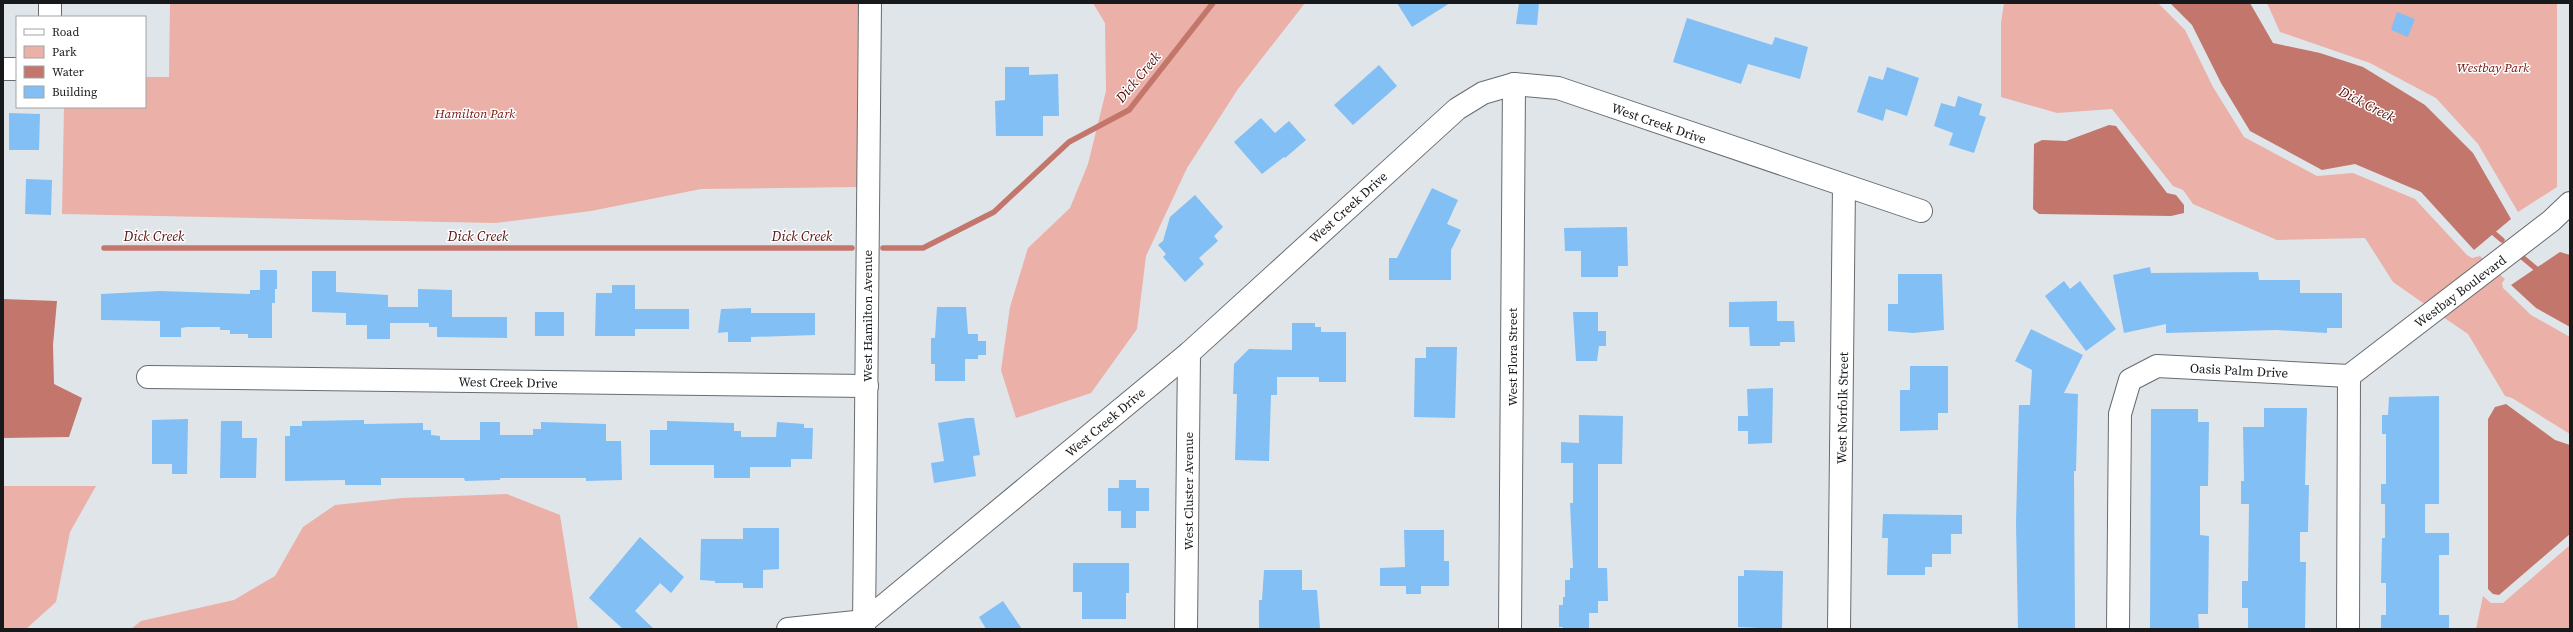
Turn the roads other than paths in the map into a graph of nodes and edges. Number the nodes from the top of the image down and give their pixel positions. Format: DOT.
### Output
graph roads {
  1 [pos="50,3"];
  2 [pos="870,3"];
  3 [pos="50,16"];
  4 [pos="3,69"];
  5 [pos="16,69"];
  6 [pos="1514,84"];
  7 [pos="1844,186"];
  8 [pos="2570,203"];
  9 [pos="1921,211"];
  10 [pos="1189,353"];
  11 [pos="2349,376"];
  12 [pos="148,377"];
  13 [pos="867,386"];
  14 [pos="864,625"];
  15 [pos="788,629"];
  16 [pos="1186,629"];
  17 [pos="1510,629"];
  18 [pos="1839,629"];
  19 [pos="2118,629"];
  20 [pos="2348,629"];
  1 -- 3 [label="street"];
  2 -- 13 [label="street, West Hamilton Avenue"];
  4 -- 5 [label="street"];
  6 -- 7 [label="street, West Creek Drive"];
  6 -- 10 [label="street, West Creek Drive"];
  6 -- 17 [label="street, West Flora Street"];
  7 -- 9 [label="street, West Creek Drive"];
  7 -- 18 [label="street, West Norfolk Street"];
  8 -- 11 [label="street, Westbay Boulevard"];
  10 -- 14 [label="street, West Creek Drive"];
  10 -- 16 [label="street, West Cluster Avenue"];
  11 -- 19 [label="street, Oasis Palm Drive"];
  11 -- 20 [label="street"];
  12 -- 13 [label="street, West Creek Drive"];
  13 -- 14 [label="street, West Hamilton Avenue"];
  14 -- 15 [label="street"];
}
